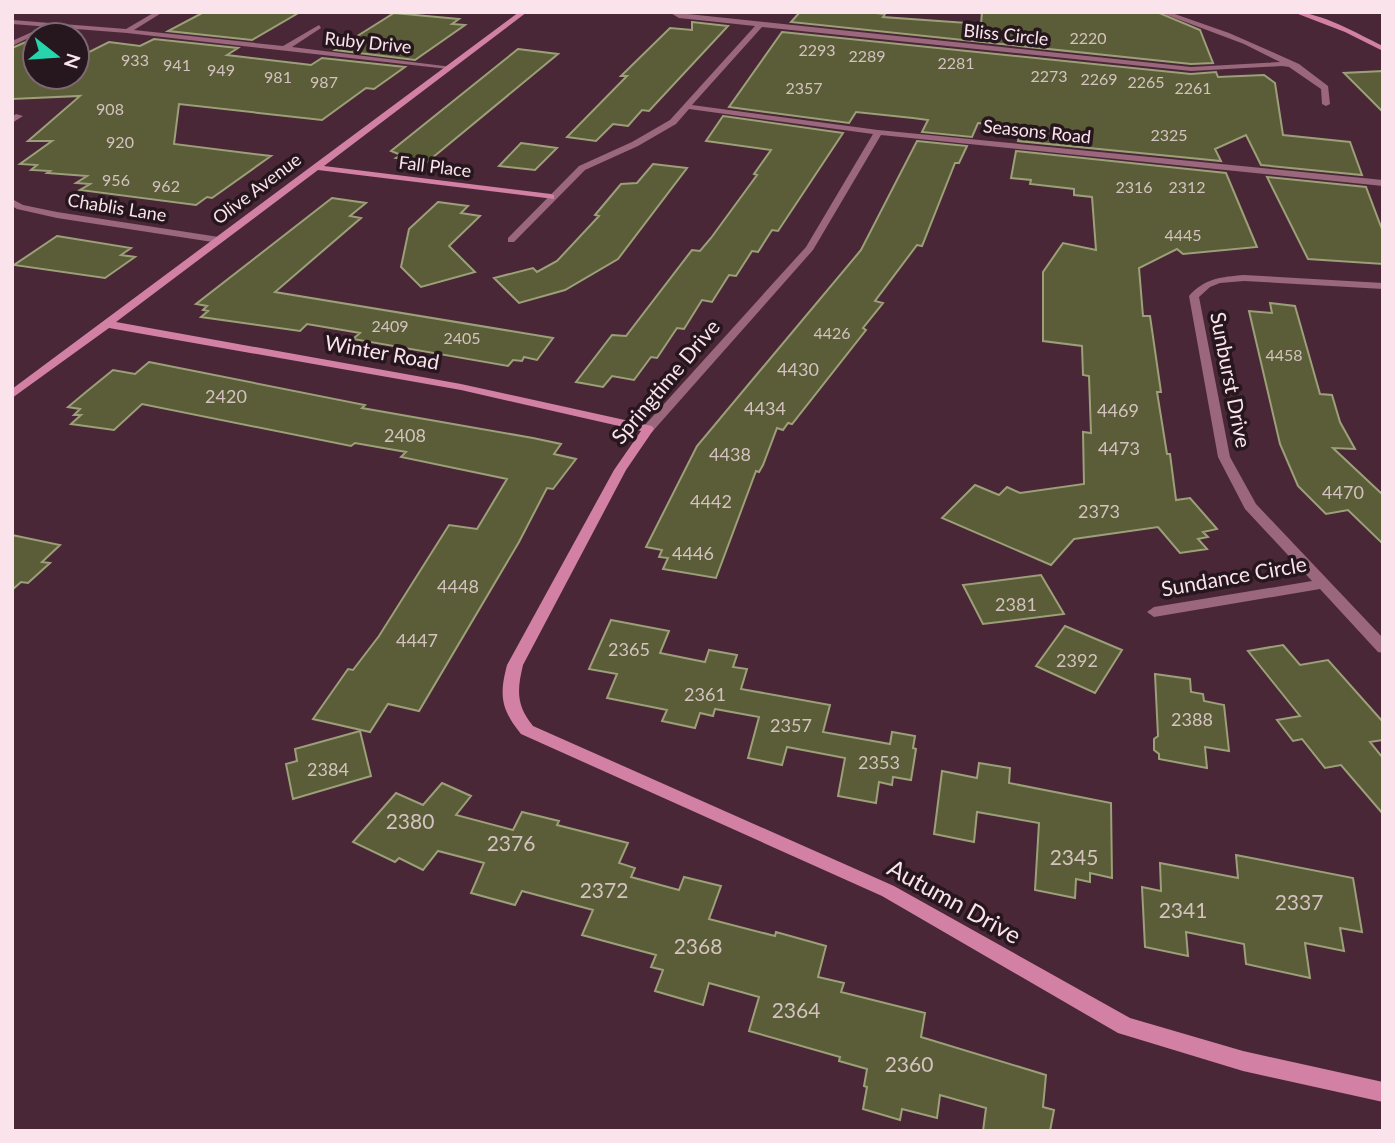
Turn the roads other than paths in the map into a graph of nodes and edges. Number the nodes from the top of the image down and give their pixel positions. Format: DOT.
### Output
graph roads {
  1 [pos="160,12"];
  2 [pos="524,12"];
  3 [pos="672,12"];
  4 [pos="1162,12"];
  5 [pos="1296,12"];
  6 [pos="760,25"];
  7 [pos="319,27"];
  8 [pos="91,28"];
  9 [pos="127,31"];
  10 [pos="284,49"];
  11 [pos="1383,49"];
  12 [pos="1296,66"];
  13 [pos="447,67"];
  14 [pos="1326,104"];
  15 [pos="688,107"];
  16 [pos="878,132"];
  17 [pos="315,167"];
  18 [pos="1383,183"];
  19 [pos="551,197"];
  20 [pos="12,202"];
  21 [pos="219,240"];
  22 [pos="512,240"];
  23 [pos="1383,286"];
  24 [pos="107,324"];
  25 [pos="12,395"];
  26 [pos="648,429"];
  27 [pos="1322,584"];
  28 [pos="1154,612"];
  29 [pos="1383,649"];
  30 [pos="515,716"];
  31 [pos="1383,1092"];
  1 -- 9 [label="street"];
  2 -- 13 [label="street, Olive Avenue"];
  3 -- 6 [label="street, Bliss Circle"];
  4 -- 12 [label="street"];
  5 -- 11 [label="street"];
  6 -- 12 [label="street, Bliss Circle"];
  6 -- 15 [label="street"];
  7 -- 10 [label="street, Ruby Drive"];
  8 -- 9 [label="street, Ruby Drive"];
  9 -- 10 [label="street, Ruby Drive"];
  10 -- 13 [label="street, Ruby Drive"];
  12 -- 14 [label="street"];
  13 -- 17 [label="street, Olive Avenue"];
  15 -- 16 [label="street, Seasons Road"];
  15 -- 19 [label="street"];
  16 -- 18 [label="street, Seasons Road"];
  16 -- 26 [label="street, Springtime Drive"];
  17 -- 19 [label="street, Fall Place"];
  17 -- 21 [label="street, Olive Avenue"];
  19 -- 22 [label="street"];
  20 -- 21 [label="street, Chablis Lane"];
  21 -- 24 [label="street, Olive Avenue"];
  23 -- 27 [label="street, Sunburst Drive"];
  24 -- 25 [label="street, Olive Avenue"];
  24 -- 26 [label="street, Winter Road"];
  26 -- 30 [label="street, Springtime Drive"];
  27 -- 28 [label="street, Sundance Circle"];
  27 -- 29 [label="street, Sunburst Drive"];
  30 -- 31 [label="street, Autumn Drive"];
}
